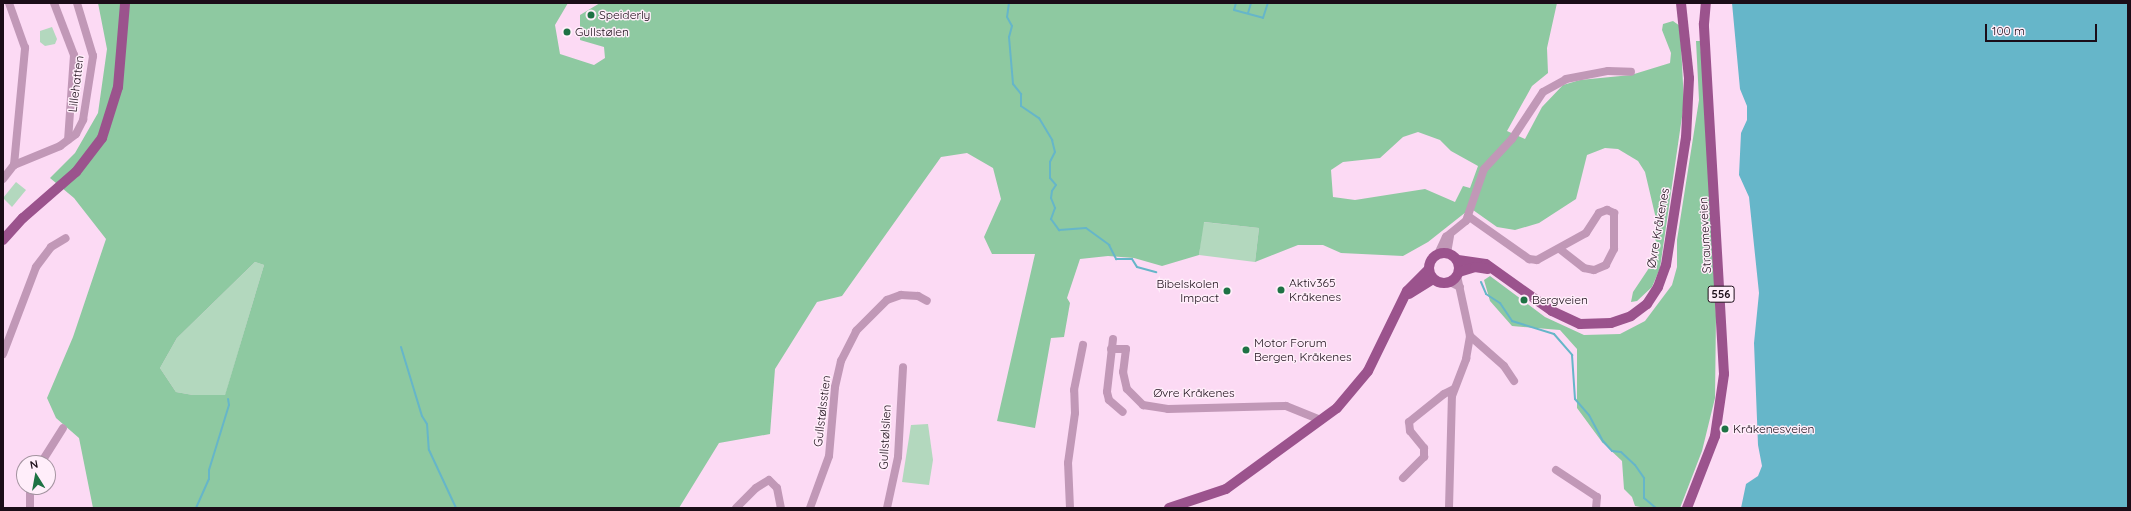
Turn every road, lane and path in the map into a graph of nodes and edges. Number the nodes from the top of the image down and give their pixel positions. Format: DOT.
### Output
graph roads {
  1 [pos="9,3"];
  2 [pos="54,3"];
  3 [pos="77,3"];
  4 [pos="125,3"];
  5 [pos="1681,3"];
  6 [pos="1706,3"];
  7 [pos="1712,3"];
  8 [pos="1631,72"];
  9 [pos="1709,75"];
  10 [pos="68,140"];
  11 [pos="14,165"];
  12 [pos="3,179"];
  13 [pos="1468,216"];
  14 [pos="66,238"];
  15 [pos="3,240"];
  16 [pos="1560,249"];
  17 [pos="1442,253"];
  18 [pos="1458,260"];
  19 [pos="1429,269"];
  20 [pos="1493,270"];
  21 [pos="1455,277"];
  22 [pos="1433,279"];
  23 [pos="927,301"];
  24 [pos="1402,302"];
  25 [pos="1470,336"];
  26 [pos="1113,339"];
  27 [pos="1083,345"];
  28 [pos="1111,348"];
  29 [pos="3,354"];
  30 [pos="903,367"];
  31 [pos="1514,381"];
  32 [pos="1454,389"];
  33 [pos="1123,412"];
  34 [pos="1321,420"];
  35 [pos="63,428"];
  36 [pos="46,455"];
  37 [pos="1556,470"];
  38 [pos="1403,478"];
  39 [pos="30,495"];
  40 [pos="30,508"];
  41 [pos="736,508"];
  42 [pos="782,508"];
  43 [pos="810,508"];
  44 [pos="887,508"];
  45 [pos="1070,508"];
  46 [pos="1170,508"];
  47 [pos="1449,508"];
  48 [pos="1596,508"];
  49 [pos="1687,508"];
  1 -- 11 [label="street"];
  2 -- 10 [label="street, Lillehatten"];
  3 -- 10 [label="street, Lillehatten"];
  4 -- 15 [label="main road"];
  5 -- 20 [label="main road, Øvre Kråkenes"];
  6 -- 9 [label="main road, Straumeveien / 556"];
  7 -- 9 [label="main road, Straumeveien / 556"];
  8 -- 13 [label="street"];
  9 -- 49 [label="main road, Straumeveien / 556"];
  10 -- 11 [label="street, Lillehatten"];
  11 -- 12 [label="street, Lillehatten"];
  13 -- 16 [label="street"];
  13 -- 17 [label="street"];
  14 -- 29 [label="street"];
  16 -- 16 [label="street"];
  17 -- 18 [label="main road"];
  17 -- 19 [label="main road"];
  18 -- 20 [label="main road, Øvre Kråkenes"];
  18 -- 21 [label="main road"];
  19 -- 22 [label="main road"];
  19 -- 24 [label="main road"];
  20 -- 21 [label="main road, Øvre Kråkenes"];
  21 -- 22 [label="main road"];
  21 -- 25 [label="street"];
  22 -- 24 [label="main road"];
  23 -- 43 [label="street, Gullstølsstien"];
  24 -- 34 [label="main road"];
  25 -- 31 [label="street"];
  25 -- 32 [label="street"];
  26 -- 28 [label="street"];
  27 -- 45 [label="street"];
  28 -- 33 [label="street"];
  28 -- 34 [label="street, Øvre Kråkenes"];
  30 -- 44 [label="street, Gullstølslien"];
  32 -- 38 [label="street"];
  32 -- 47 [label="street"];
  34 -- 46 [label="main road"];
  35 -- 36 [label="street"];
  37 -- 48 [label="street"];
  39 -- 40 [label="street"];
  41 -- 42 [label="street"];
}
